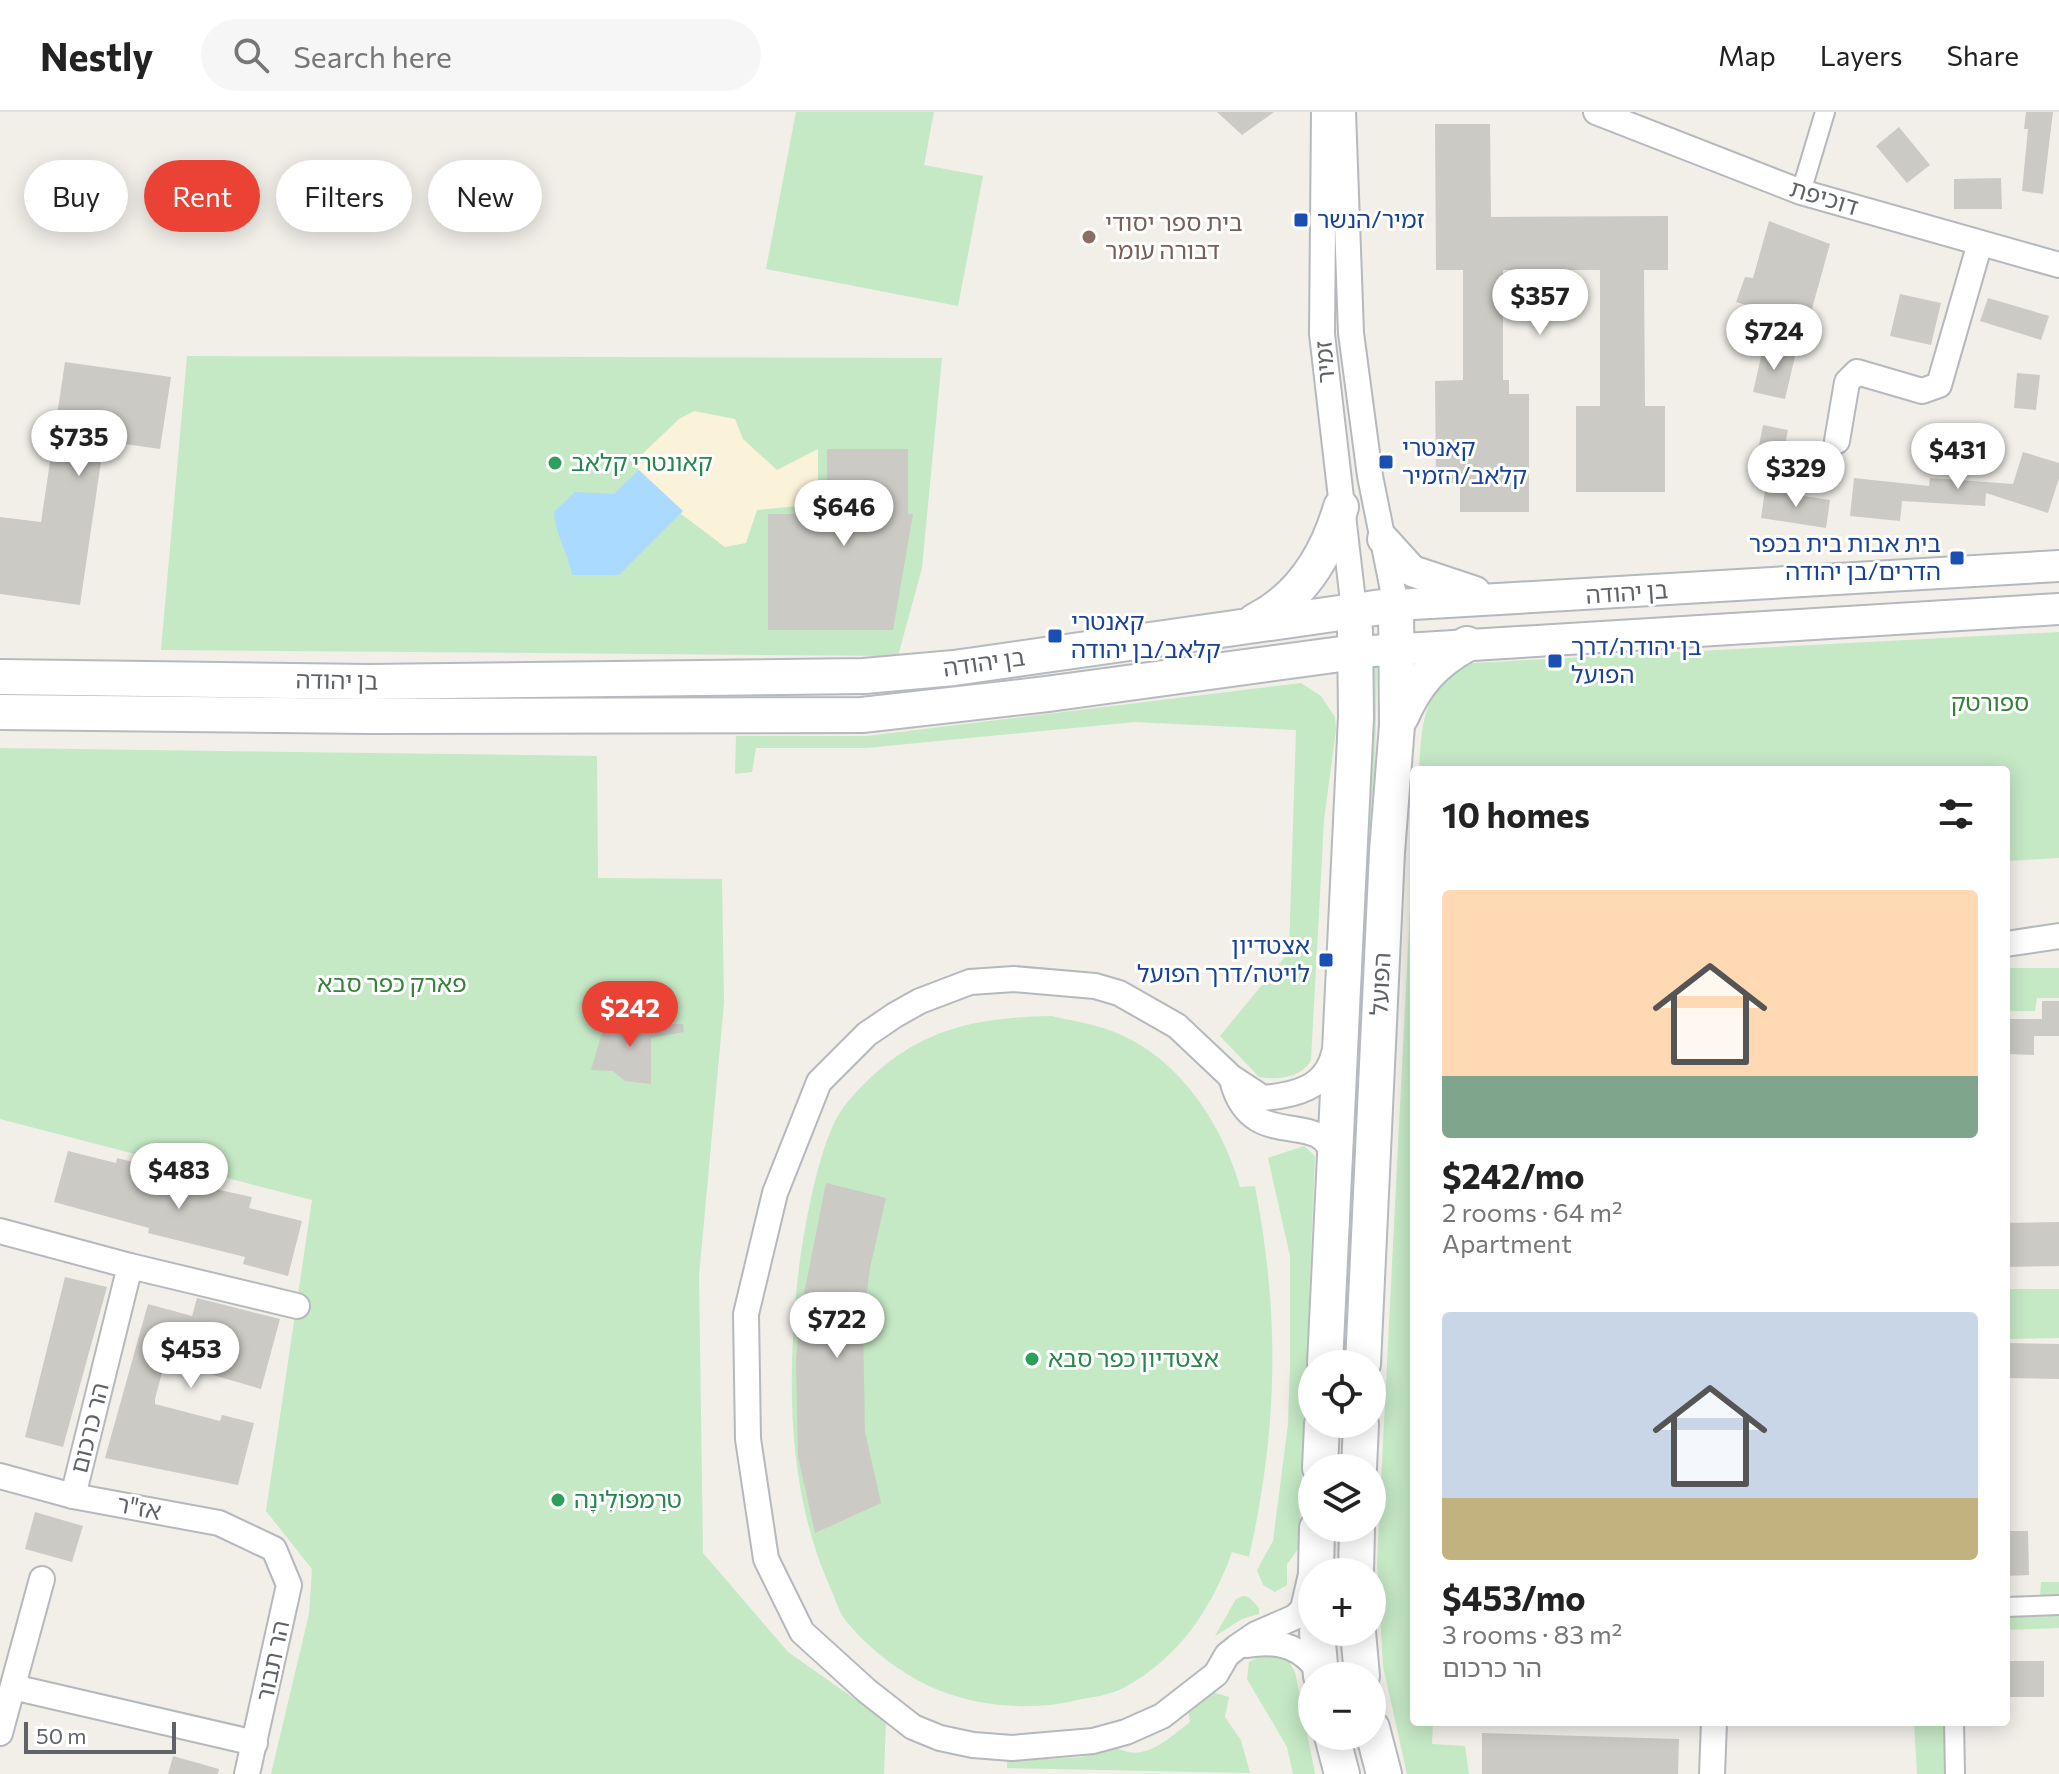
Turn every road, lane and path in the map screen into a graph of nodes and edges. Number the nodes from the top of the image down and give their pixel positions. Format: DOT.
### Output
graph roads {
  1 [pos="1324,112"];
  2 [pos="1343,112"];
  3 [pos="1596,112"];
  4 [pos="1825,112"];
  5 [pos="1801,192"];
  6 [pos="1980,243"];
  7 [pos="2059,265"];
  8 [pos="1837,441"];
  9 [pos="1341,507"];
  10 [pos="1383,539"];
  11 [pos="2059,566"];
  12 [pos="1516,600"];
  13 [pos="1396,605"];
  14 [pos="2059,609"];
  15 [pos="1354,610"];
  16 [pos="1244,626"];
  17 [pos="1467,644"];
  18 [pos="1398,648"];
  19 [pos="1356,652"];
  20 [pos="1254,664"];
  21 [pos="0,677"];
  22 [pos="0,712"];
  23 [pos="1356,717"];
  24 [pos="1397,725"];
  25 [pos="2056,939"];
  26 [pos="2010,944"];
  27 [pos="1341,1019"];
  28 [pos="1231,1077"];
  29 [pos="1335,1162"];
  30 [pos="0,1231"];
  31 [pos="130,1266"];
  32 [pos="297,1306"];
  33 [pos="1326,1350"];
  34 [pos="1364,1350"];
  35 [pos="0,1476"];
  36 [pos="73,1496"];
  37 [pos="274,1549"];
  38 [pos="1316,1552"];
  39 [pos="42,1579"];
  40 [pos="2059,1605"];
  41 [pos="2010,1607"];
  42 [pos="1237,1647"];
  43 [pos="1313,1662"];
  44 [pos="13,1687"];
  45 [pos="1714,1726"];
  46 [pos="1954,1726"];
  47 [pos="0,1733"];
  48 [pos="255,1743"];
  49 [pos="1336,1750"];
  50 [pos="1378,1750"];
  51 [pos="247,1774"];
  52 [pos="1342,1774"];
  53 [pos="1384,1774"];
  54 [pos="1712,1774"];
  55 [pos="1955,1774"];
  1 -- 9 [label="street, זמיר"];
  2 -- 10 [label="street, זמיר"];
  3 -- 5 [label="street, דוכיפת"];
  4 -- 5 [label="street"];
  5 -- 6 [label="street, דוכיפת"];
  6 -- 7 [label="street, דוכיפת"];
  6 -- 8 [label="street"];
  9 -- 15 [label="street, זמיר"];
  9 -- 16 [label="main road"];
  10 -- 12 [label="street"];
  10 -- 13 [label="street, זמיר"];
  11 -- 12 [label="street, בן יהודה"];
  12 -- 13 [label="street, בן יהודה"];
  13 -- 15 [label="main road, בן יהודה"];
  13 -- 18 [label="main road, הפועל"];
  14 -- 17 [label="street, בן יהודה"];
  15 -- 16 [label="main road, בן יהודה"];
  15 -- 19 [label="main road, הפועל"];
  16 -- 21 [label="main road, בן יהודה"];
  17 -- 18 [label="street, בן יהודה"];
  17 -- 24 [label="main road"];
  18 -- 19 [label="street, בן יהודה"];
  18 -- 24 [label="main road, הפועל"];
  19 -- 20 [label="main road, בן יהודה"];
  19 -- 23 [label="main road, הפועל"];
  20 -- 22 [label="main road, בן יהודה"];
  20 -- 23 [label="main road"];
  23 -- 27 [label="main road, הפועל"];
  24 -- 34 [label="main road, הפועל"];
  25 -- 26 [label="street"];
  27 -- 28 [label="street"];
  27 -- 29 [label="main road, הפועל"];
  28 -- 29 [label="street"];
  28 -- 42 [label="street"];
  29 -- 33 [label="main road, הפועל"];
  30 -- 31 [label="street"];
  31 -- 32 [label="street"];
  31 -- 36 [label="street, הר כרכום"];
  35 -- 36 [label="street, אז\"ר"];
  36 -- 37 [label="street, אז\"ר"];
  37 -- 48 [label="street, הר תבור"];
  38 -- 42 [label="street"];
  39 -- 44 [label="street"];
  40 -- 41 [label="street"];
  42 -- 43 [label="street"];
  44 -- 47 [label="street"];
  44 -- 48 [label="street"];
  45 -- 54 [label="street"];
  46 -- 55 [label="street"];
  48 -- 51 [label="street, הר תבור"];
  49 -- 52 [label="main road"];
  50 -- 53 [label="main road"];
}
